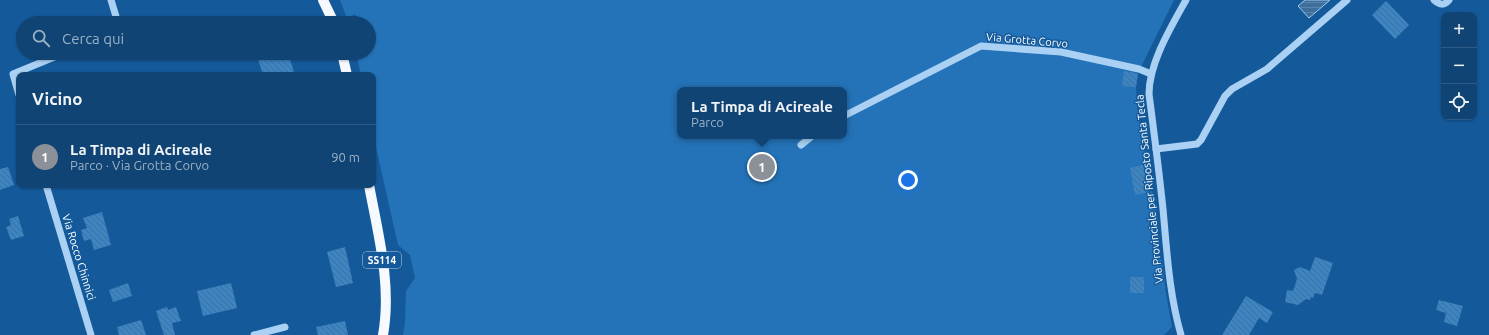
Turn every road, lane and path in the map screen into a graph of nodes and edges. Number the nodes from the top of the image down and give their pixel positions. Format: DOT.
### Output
graph roads {
  1 [pos="111,0"];
  2 [pos="323,0"];
  3 [pos="1186,0"];
  4 [pos="1347,0"];
  5 [pos="1434,0"];
  6 [pos="1449,0"];
  7 [pos="116,16"];
  8 [pos="331,16"];
  9 [pos="47,60"];
  10 [pos="344,60"];
  11 [pos="18,72"];
  12 [pos="346,72"];
  13 [pos="16,73"];
  14 [pos="1152,74"];
  15 [pos="16,84"];
  16 [pos="847,114"];
  17 [pos="808,139"];
  18 [pos="801,145"];
  19 [pos="1156,149"];
  20 [pos="47,188"];
  21 [pos="370,188"];
  22 [pos="285,326"];
  23 [pos="91,335"];
  24 [pos="254,335"];
  25 [pos="383,335"];
  26 [pos="1181,335"];
  1 -- 7 [label="street"];
  2 -- 8 [label="main road"];
  3 -- 14 [label="street, Via Provinciale per Riposto Santa Tecla"];
  4 -- 19 [label="street"];
  5 -- 6 [label="street"];
  9 -- 11 [label="street"];
  10 -- 12 [label="main road"];
  13 -- 15 [label="street"];
  14 -- 16 [label="street, Via Grotta Corvo"];
  14 -- 19 [label="street, Via Provinciale per Riposto Santa Tecla"];
  17 -- 18 [label="street"];
  19 -- 26 [label="street, Via Provinciale per Riposto Santa Tecla"];
  20 -- 23 [label="street, Via Rocco Chinnici"];
  21 -- 25 [label="main road, SS114"];
  22 -- 24 [label="street"];
}
